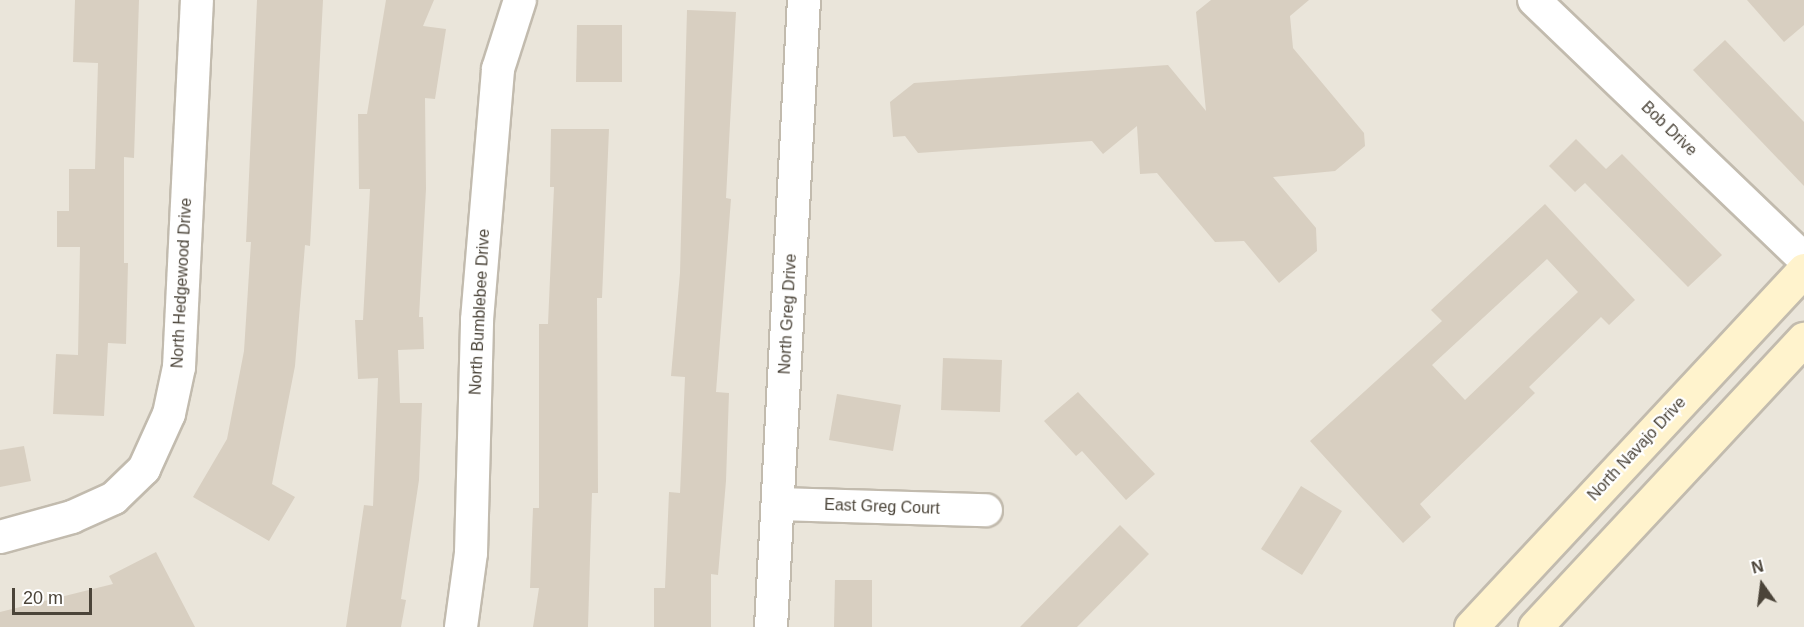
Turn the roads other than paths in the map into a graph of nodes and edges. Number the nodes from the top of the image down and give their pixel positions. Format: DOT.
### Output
graph roads {
  1 [pos="197,0"];
  2 [pos="520,0"];
  3 [pos="804,0"];
  4 [pos="1534,0"];
  5 [pos="1804,259"];
  6 [pos="1804,270"];
  7 [pos="1804,339"];
  8 [pos="778,504"];
  9 [pos="986,510"];
  10 [pos="0,537"];
  11 [pos="1486,622"];
  12 [pos="461,627"];
  13 [pos="771,627"];
  14 [pos="1535,627"];
  1 -- 10 [label="street, North Hedgewood Drive"];
  2 -- 12 [label="street, North Bumblebee Drive"];
  3 -- 8 [label="street, North Greg Drive"];
  4 -- 5 [label="street, Bob Drive"];
  6 -- 11 [label="street, North Navajo Drive"];
  7 -- 14 [label="street"];
  8 -- 9 [label="street, East Greg Court"];
  8 -- 13 [label="street, North Greg Drive"];
}
